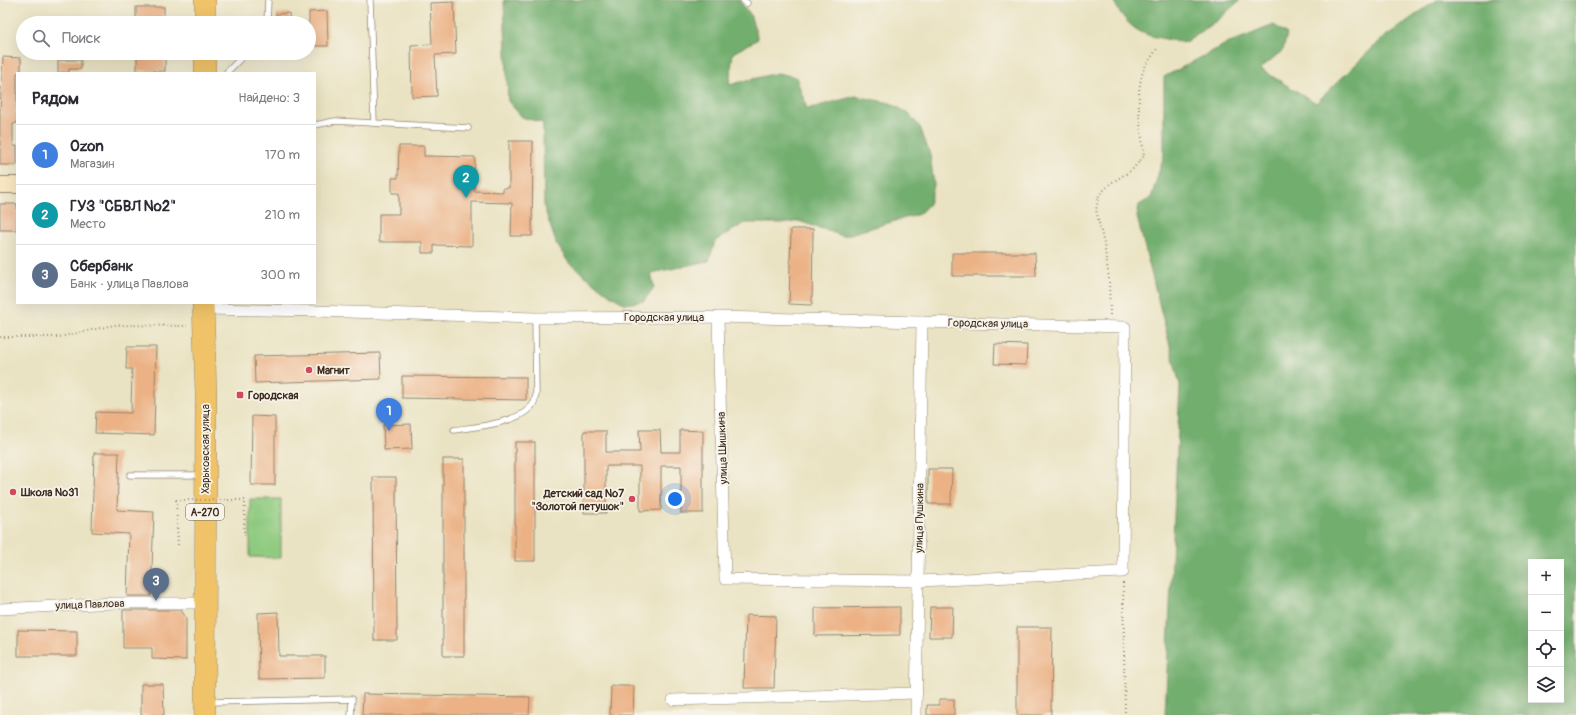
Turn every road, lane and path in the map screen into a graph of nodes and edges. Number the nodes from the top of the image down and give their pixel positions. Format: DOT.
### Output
graph roads {
  1 [pos="205,0"];
  2 [pos="268,0"];
  3 [pos="370,0"];
  4 [pos="205,16"];
  5 [pos="267,16"];
  6 [pos="1158,47"];
  7 [pos="205,60"];
  8 [pos="239,60"];
  9 [pos="205,72"];
  10 [pos="227,72"];
  11 [pos="374,123"];
  12 [pos="316,125"];
  13 [pos="468,128"];
  14 [pos="0,185"];
  15 [pos="16,185"];
  16 [pos="314,307"];
  17 [pos="203,313"];
  18 [pos="718,317"];
  19 [pos="535,318"];
  20 [pos="922,322"];
  21 [pos="1110,326"];
  22 [pos="0,337"];
  23 [pos="454,430"];
  24 [pos="130,475"];
  25 [pos="205,475"];
  26 [pos="244,536"];
  27 [pos="178,545"];
  28 [pos="1123,572"];
  29 [pos="918,581"];
  30 [pos="205,603"];
  31 [pos="0,609"];
  32 [pos="917,693"];
  33 [pos="672,700"];
  34 [pos="205,708"];
  35 [pos="351,715"];
  36 [pos="916,715"];
  37 [pos="1126,715"];
  1 -- 4 [label="highway"];
  2 -- 5 [label="lane"];
  3 -- 11 [label="lane"];
  6 -- 21 [label="path"];
  7 -- 9 [label="highway"];
  8 -- 10 [label="lane"];
  11 -- 12 [label="lane"];
  11 -- 13 [label="lane"];
  14 -- 15 [label="street"];
  16 -- 17 [label="street, Городская улица"];
  16 -- 19 [label="street, Городская улица"];
  17 -- 22 [label="path"];
  17 -- 25 [label="highway, Харьковская улица / А-270"];
  18 -- 19 [label="street, Городская улица"];
  18 -- 20 [label="street, Городская улица"];
  18 -- 29 [label="street, улица Шишкина"];
  19 -- 23 [label="lane"];
  20 -- 21 [label="street, Городская улица"];
  20 -- 29 [label="street, улица Пушкина"];
  21 -- 28 [label="street, Городская улица"];
  24 -- 25 [label="lane"];
  25 -- 30 [label="highway, Харьковская улица / А-270"];
  26 -- 27 [label="path, bridge"];
  28 -- 29 [label="street"];
  28 -- 37 [label="path"];
  29 -- 32 [label="street, улица Пушкина"];
  30 -- 31 [label="street, улица Павлова"];
  30 -- 34 [label="highway, Харьковская улица / А-270"];
  32 -- 33 [label="street"];
  32 -- 36 [label="street, улица Пушкина"];
  34 -- 35 [label="lane"];
}
